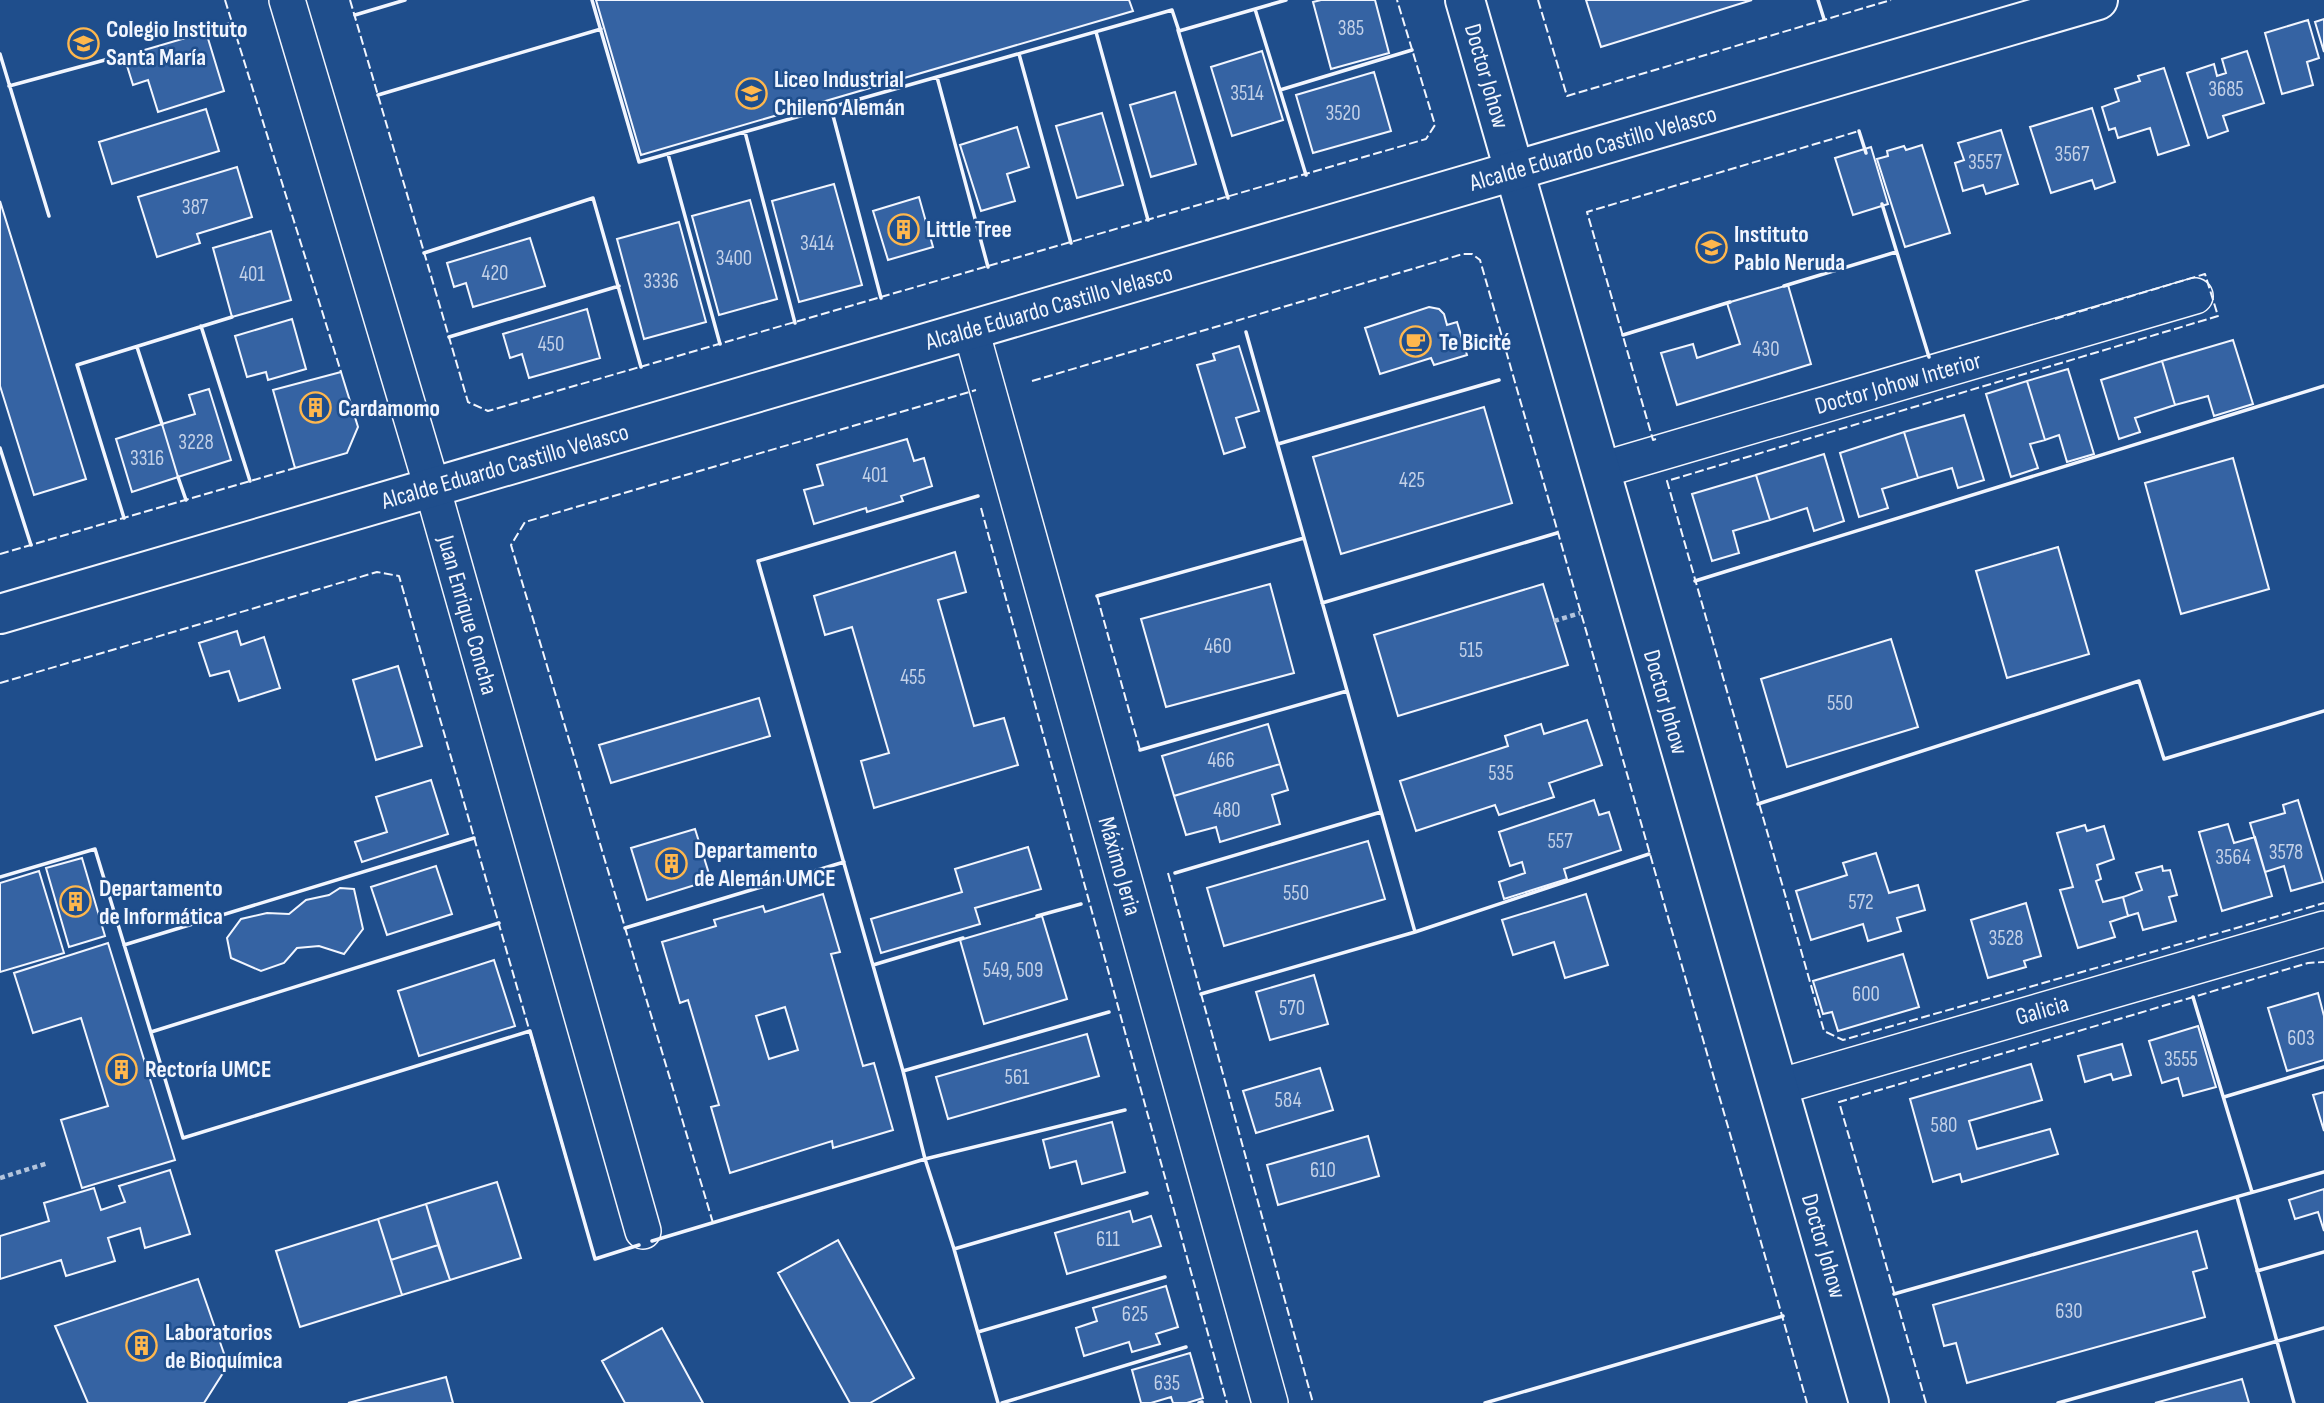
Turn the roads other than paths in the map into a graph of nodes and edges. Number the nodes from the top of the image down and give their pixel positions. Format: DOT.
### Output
graph roads {
  1 [pos="287,0"];
  2 [pos="1465,0"];
  3 [pos="2098,0"];
  4 [pos="1514,171"];
  5 [pos="2195,296"];
  6 [pos="971,330"];
  7 [pos="1601,470"];
  8 [pos="432,487"];
  9 [pos="0,614"];
  10 [pos="2320,932"];
  11 [pos="1778,1087"];
  12 [pos="643,1231"];
  13 [pos="1270,1403"];
  14 [pos="1869,1403"];
  1 -- 8 [label="street, Juan Enrique Concha"];
  2 -- 4 [label="main road, Doctor Johow"];
  3 -- 4 [label="main road, Alcalde Eduardo Castillo Velasco"];
  4 -- 6 [label="main road, Alcalde Eduardo Castillo Velasco"];
  4 -- 7 [label="main road, Doctor Johow"];
  5 -- 7 [label="street, Doctor Johow Interior"];
  6 -- 8 [label="main road, Alcalde Eduardo Castillo Velasco"];
  6 -- 13 [label="street, Máximo Jeria"];
  7 -- 11 [label="main road, Doctor Johow"];
  8 -- 9 [label="main road, Alcalde Eduardo Castillo Velasco"];
  8 -- 12 [label="street, Juan Enrique Concha"];
  10 -- 11 [label="street, Galicia"];
  11 -- 14 [label="main road, Doctor Johow"];
}
